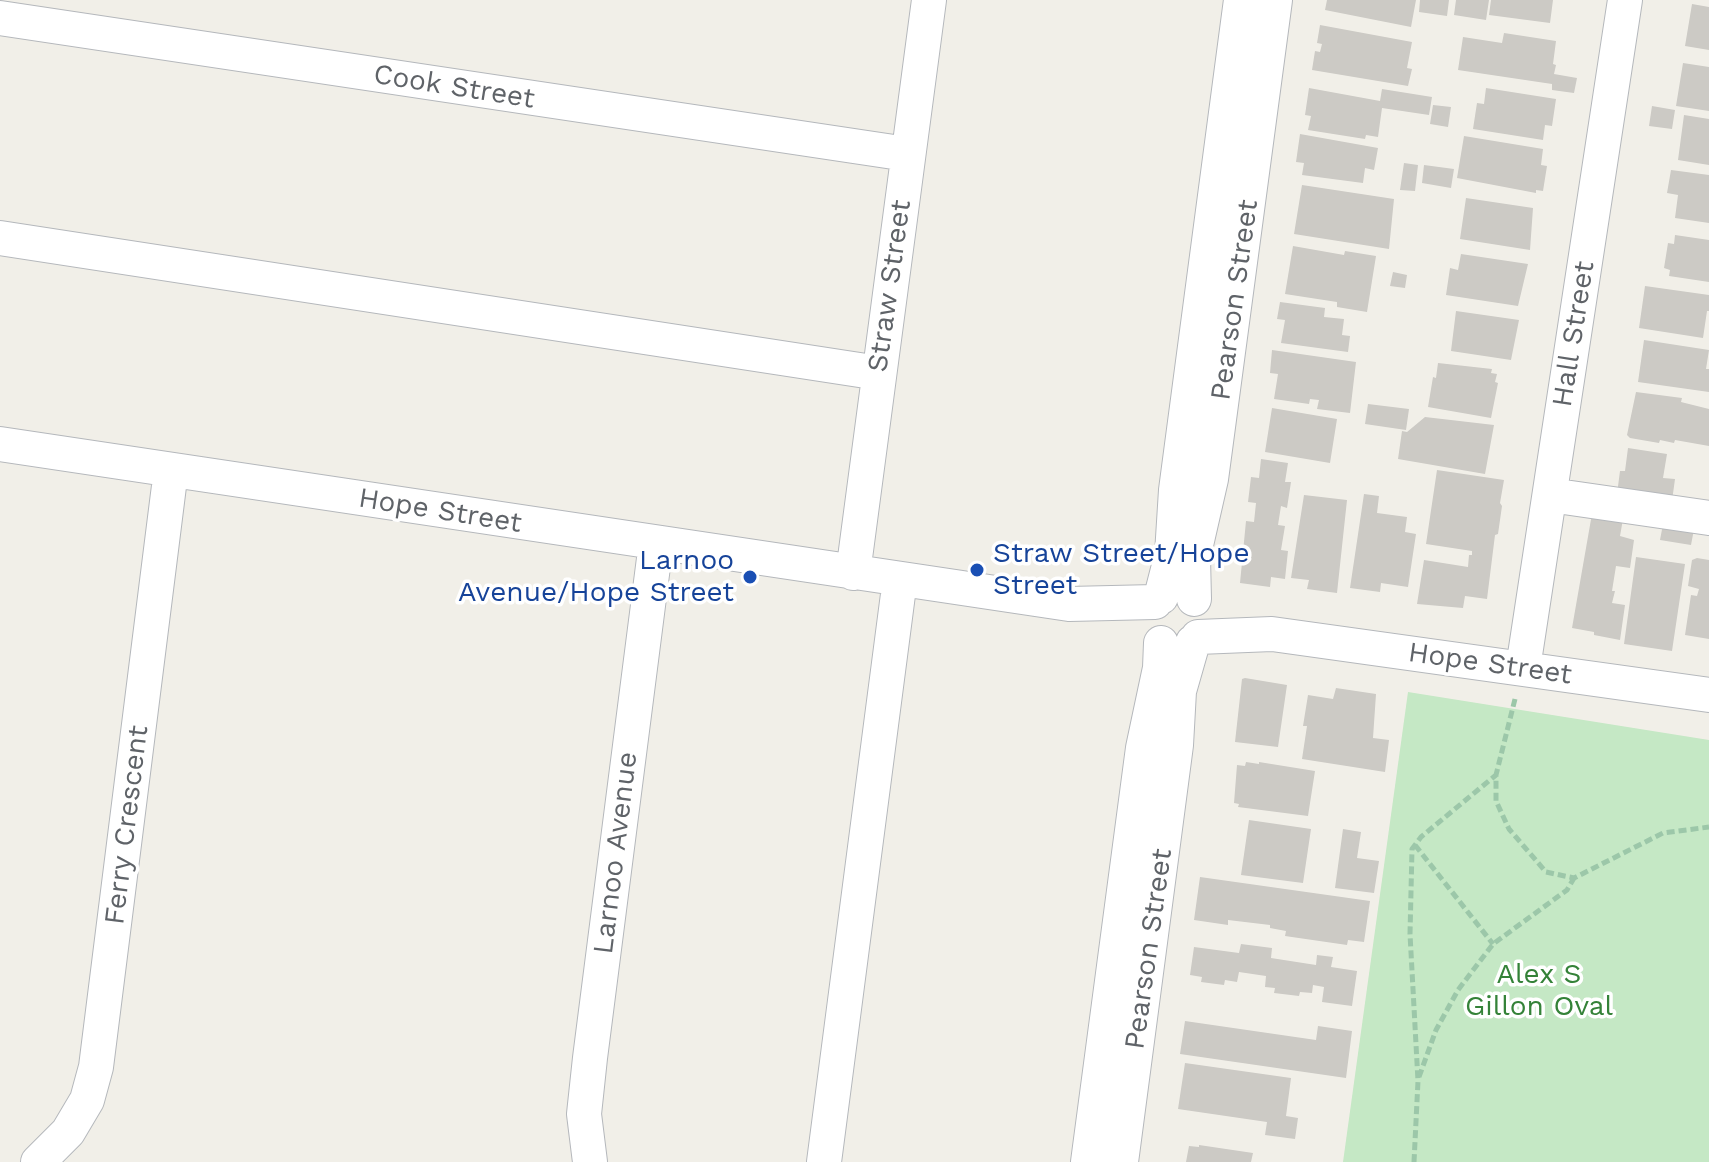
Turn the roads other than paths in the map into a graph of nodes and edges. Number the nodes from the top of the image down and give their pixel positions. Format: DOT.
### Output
graph roads {
  1 [pos="929,0"];
  2 [pos="1241,0"];
  3 [pos="1275,0"];
  4 [pos="1625,0"];
  5 [pos="0,18"];
  6 [pos="907,154"];
  7 [pos="0,238"];
  8 [pos="879,373"];
  9 [pos="0,444"];
  10 [pos="171,470"];
  11 [pos="1550,495"];
  12 [pos="1709,518"];
  13 [pos="656,543"];
  14 [pos="853,573"];
  15 [pos="900,579"];
  16 [pos="1177,620"];
  17 [pos="1523,668"];
  18 [pos="1709,695"];
  19 [pos="38,1162"];
  20 [pos="590,1162"];
  21 [pos="824,1162"];
  22 [pos="1088,1162"];
  23 [pos="1121,1162"];
  1 -- 6 [label="street, Straw Street"];
  2 -- 16 [label="street, Pearson Street"];
  3 -- 16 [label="street, Pearson Street"];
  4 -- 11 [label="street, Hall Street"];
  5 -- 6 [label="street, Cook Street"];
  6 -- 8 [label="street, Straw Street"];
  7 -- 8 [label="street"];
  8 -- 14 [label="street, Straw Street"];
  9 -- 10 [label="street, Hope Street"];
  10 -- 13 [label="street, Hope Street"];
  10 -- 19 [label="street, Ferry Crescent"];
  11 -- 12 [label="street"];
  11 -- 17 [label="street, Hall Street"];
  13 -- 14 [label="street, Hope Street"];
  13 -- 20 [label="street, Larnoo Avenue"];
  14 -- 15 [label="street, Hope Street"];
  15 -- 16 [label="street, Hope Street"];
  15 -- 21 [label="street"];
  16 -- 17 [label="street, Hope Street"];
  16 -- 22 [label="street, Pearson Street"];
  16 -- 23 [label="street, Pearson Street"];
  17 -- 18 [label="street, Hope Street"];
}
